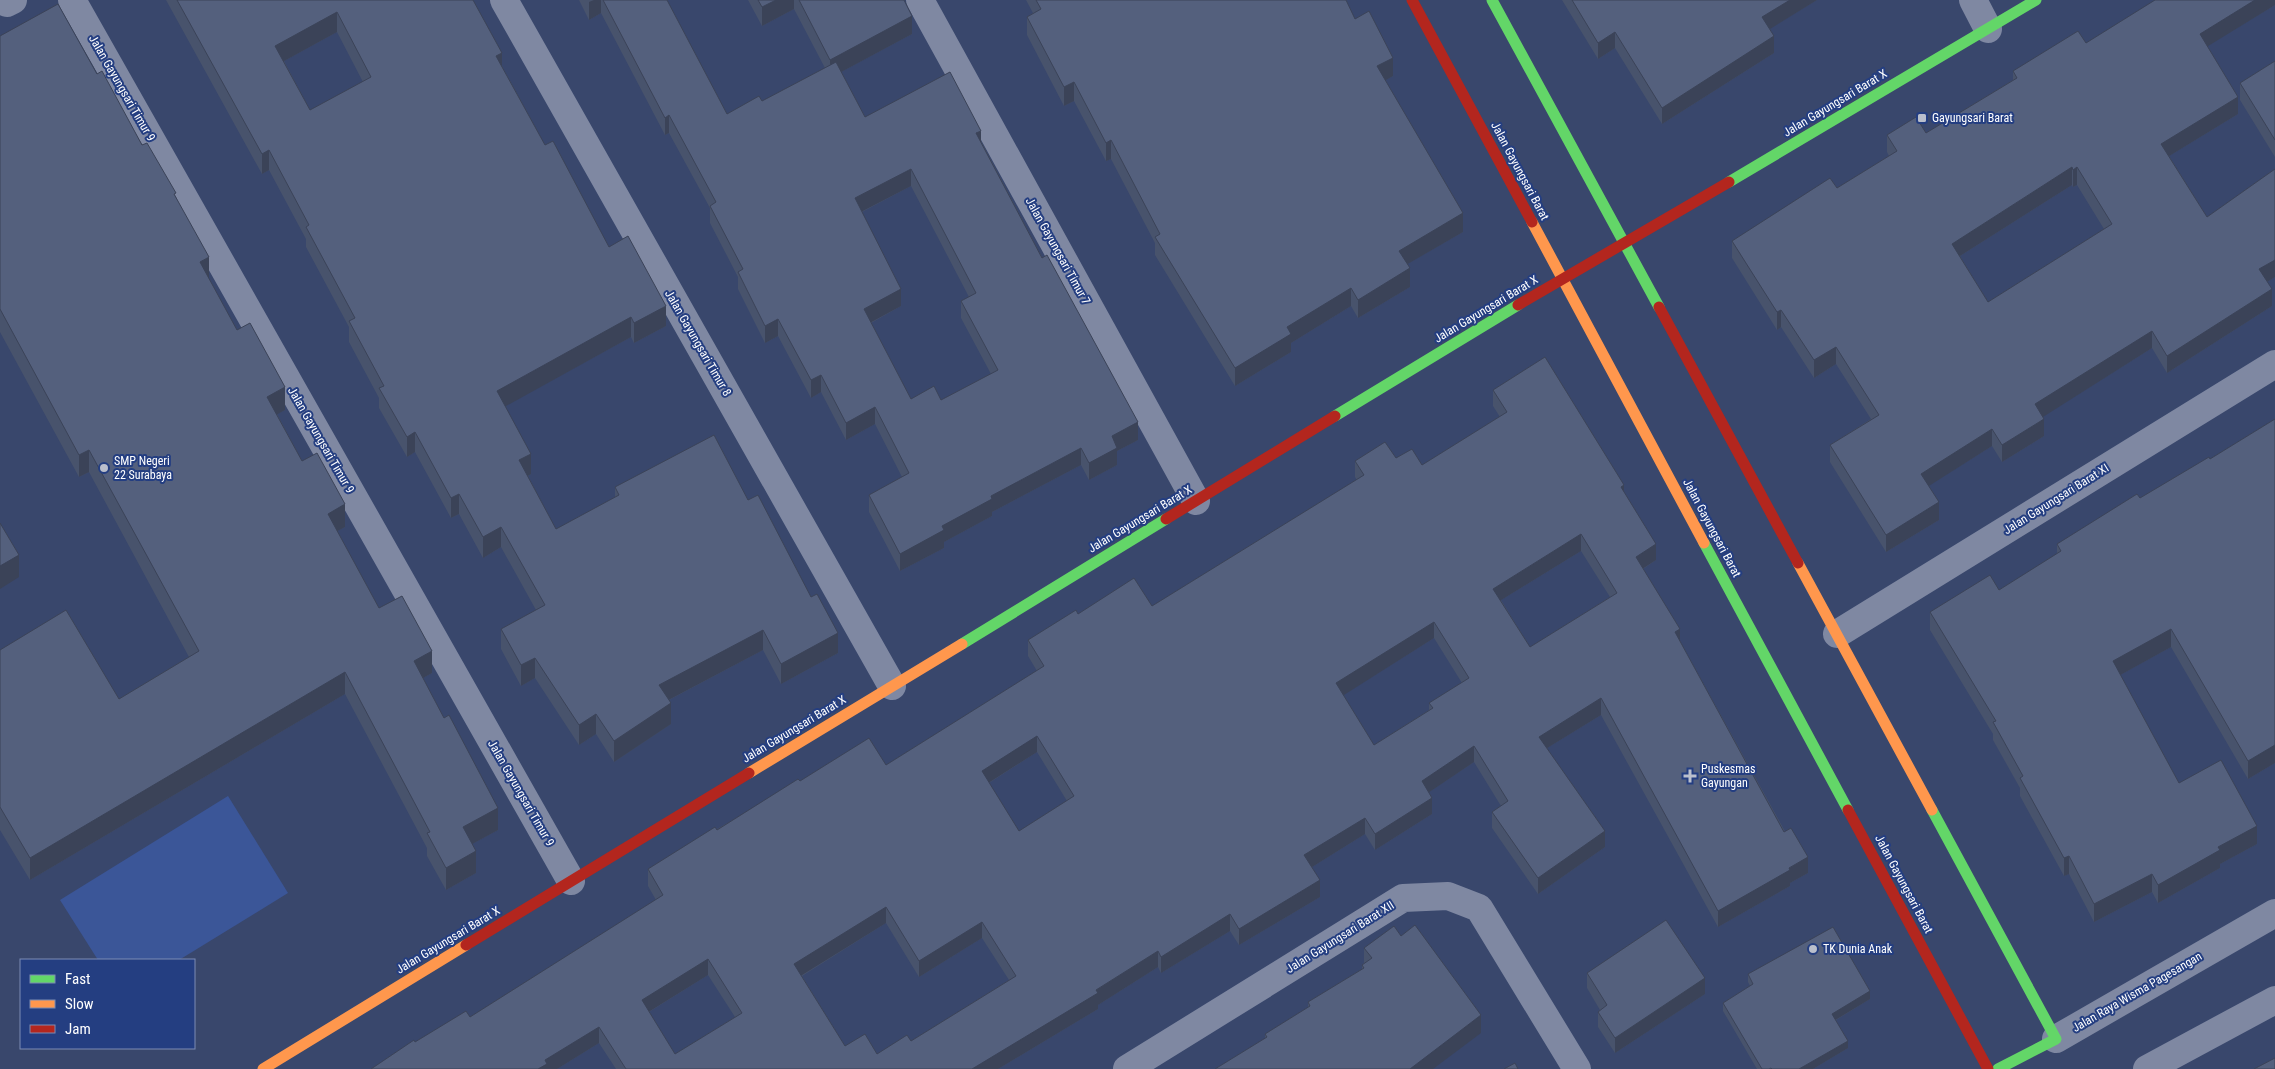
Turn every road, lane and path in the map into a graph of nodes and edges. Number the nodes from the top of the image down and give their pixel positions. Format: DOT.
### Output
graph roads {
  1 [pos="72,0"];
  2 [pos="504,0"];
  3 [pos="920,0"];
  4 [pos="1412,0"];
  5 [pos="1492,0"];
  6 [pos="1973,0"];
  7 [pos="2036,0"];
  8 [pos="1988,29"];
  9 [pos="1625,244"];
  10 [pos="1562,278"];
  11 [pos="2275,364"];
  12 [pos="1196,501"];
  13 [pos="1836,634"];
  14 [pos="892,686"];
  15 [pos="571,881"];
  16 [pos="2275,913"];
  17 [pos="2275,1000"];
  18 [pos="2056,1039"];
  19 [pos="263,1069"];
  20 [pos="1127,1069"];
  21 [pos="1577,1069"];
  22 [pos="1988,1069"];
  23 [pos="1998,1069"];
  24 [pos="2147,1069"];
  1 -- 15 [label="street, Jalan Gayungsari Timur 9"];
  2 -- 14 [label="street, Jalan Gayungsari Timur 8"];
  3 -- 12 [label="street, Jalan Gayungsari Timur 7"];
  4 -- 10 [label="street, Jalan Gayungsari Barat"];
  5 -- 9 [label="street"];
  6 -- 8 [label="street"];
  7 -- 8 [label="street, Jalan Gayungsari Barat X"];
  8 -- 9 [label="street, Jalan Gayungsari Barat X"];
  9 -- 10 [label="street, Jalan Gayungsari Barat X"];
  9 -- 13 [label="street"];
  10 -- 12 [label="street, Jalan Gayungsari Barat X"];
  10 -- 22 [label="street, Jalan Gayungsari Barat"];
  11 -- 13 [label="street, Jalan Gayungsari Barat XI"];
  12 -- 14 [label="street, Jalan Gayungsari Barat X"];
  13 -- 18 [label="street"];
  14 -- 15 [label="street, Jalan Gayungsari Barat X"];
  15 -- 19 [label="street, Jalan Gayungsari Barat X"];
  16 -- 18 [label="street, Jalan Raya Wisma Pagesangan"];
  17 -- 24 [label="street"];
  18 -- 23 [label="street, Jalan Raya Wisma Pagesangan"];
  20 -- 21 [label="street, Jalan Gayungsari Barat XII"];
}
